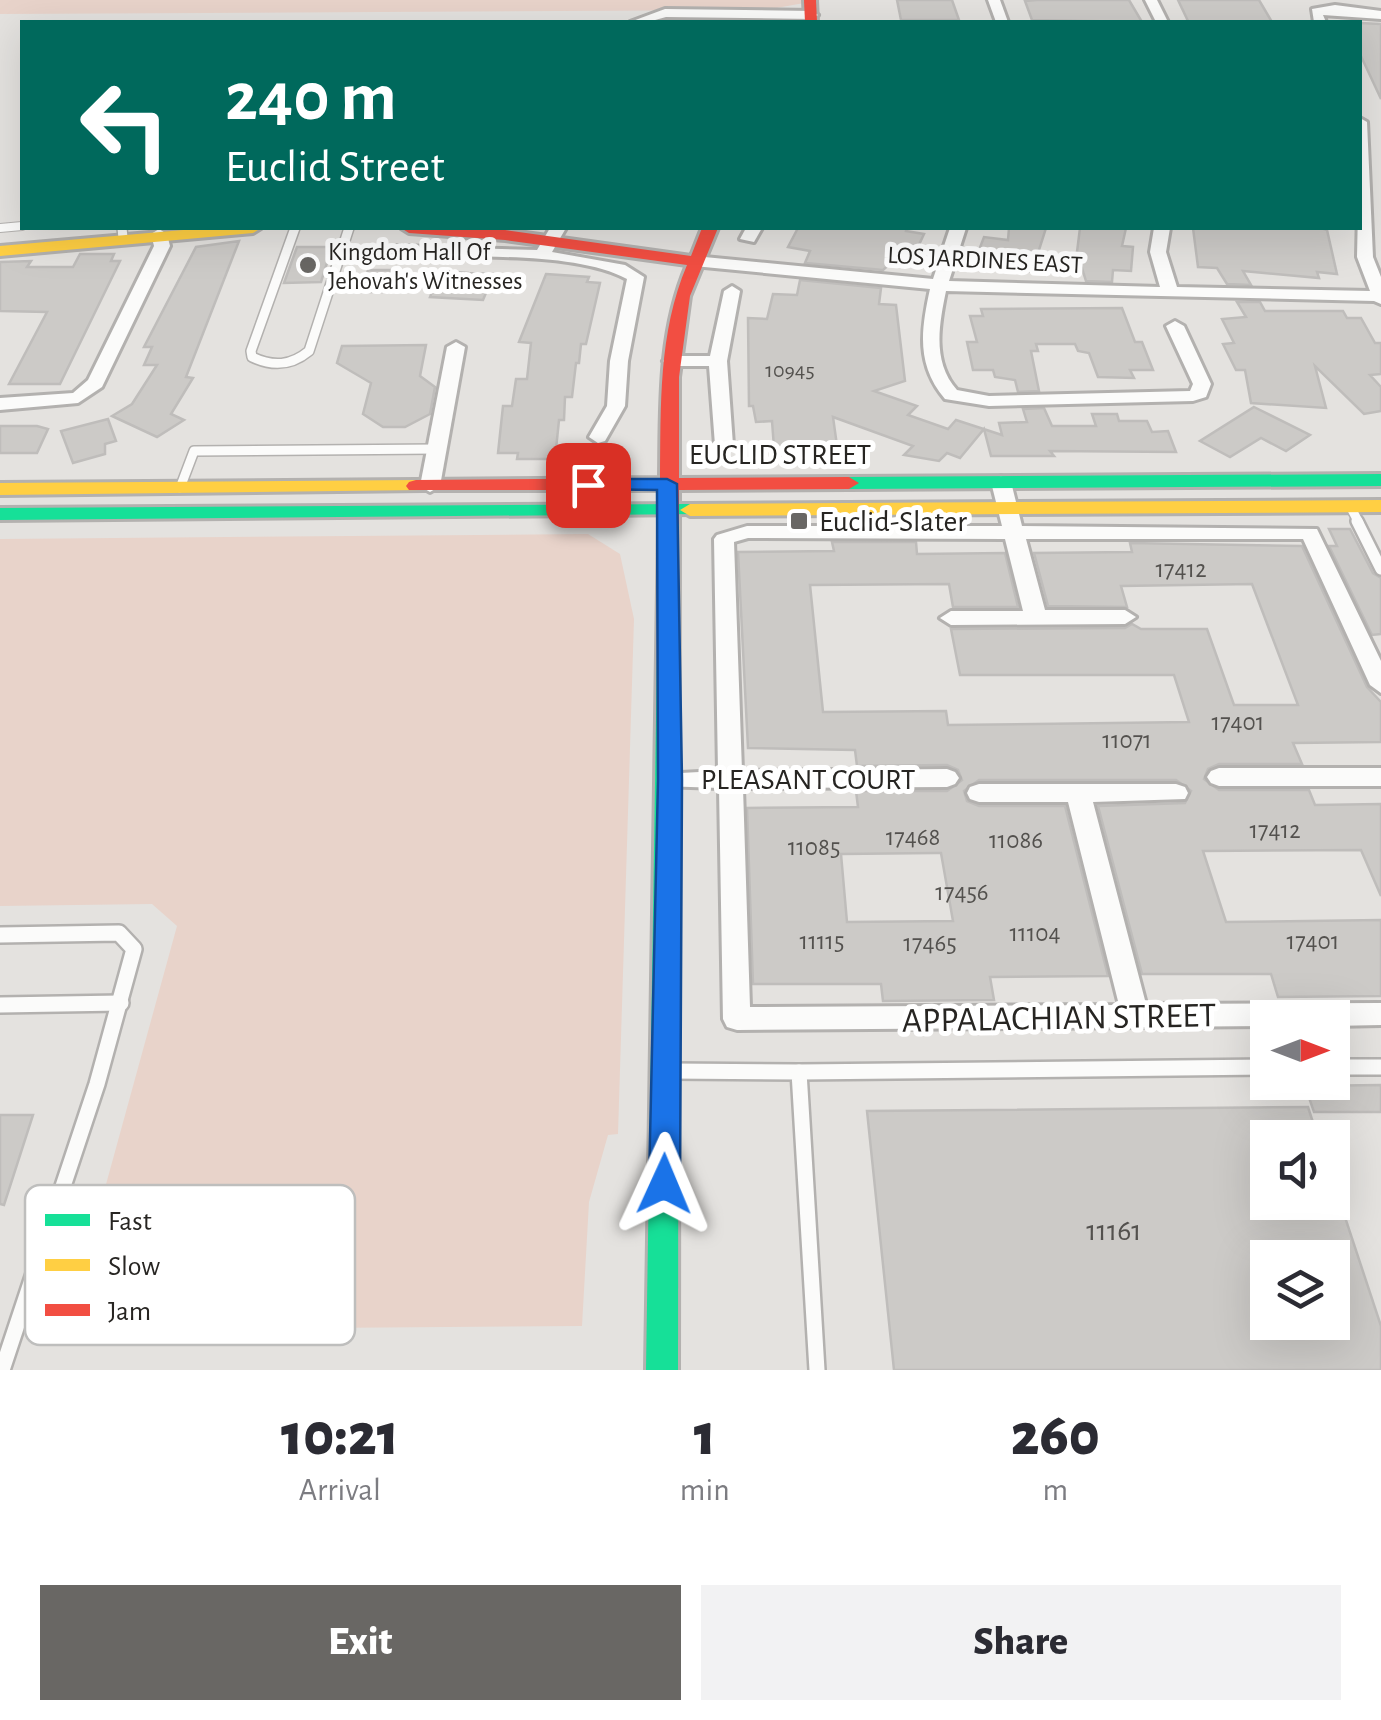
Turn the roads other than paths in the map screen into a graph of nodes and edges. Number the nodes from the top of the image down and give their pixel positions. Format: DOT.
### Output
graph roads {
  1 [pos="811,12"];
  2 [pos="1381,15"];
  3 [pos="638,20"];
  4 [pos="1319,20"];
  5 [pos="1362,167"];
  6 [pos="222,230"];
  7 [pos="294,230"];
  8 [pos="348,230"];
  9 [pos="457,230"];
  10 [pos="709,230"];
  11 [pos="957,230"];
  12 [pos="1162,230"];
  13 [pos="123,233"];
  14 [pos="159,234"];
  15 [pos="550,241"];
  16 [pos="397,251"];
  17 [pos="0,252"];
  18 [pos="694,261"];
  19 [pos="936,286"];
  20 [pos="732,292"];
  21 [pos="1170,292"];
  22 [pos="1380,297"];
  23 [pos="1175,326"];
  24 [pos="456,347"];
  25 [pos="672,361"];
  26 [pos="718,361"];
  27 [pos="0,404"];
  28 [pos="598,437"];
  29 [pos="724,445"];
  30 [pos="437,449"];
  31 [pos="1337,480"];
  32 [pos="1381,480"];
  33 [pos="1001,482"];
  34 [pos="667,484"];
  35 [pos="430,486"];
  36 [pos="180,488"];
  37 [pos="0,489"];
  38 [pos="1350,506"];
  39 [pos="1381,506"];
  40 [pos="1008,508"];
  41 [pos="668,509"];
  42 [pos="171,513"];
  43 [pos="0,514"];
  44 [pos="1013,532"];
  45 [pos="1381,569"];
  46 [pos="951,618"];
  47 [pos="1036,618"];
  48 [pos="1125,618"];
  49 [pos="1381,685"];
  50 [pos="1220,777"];
  51 [pos="1381,777"];
  52 [pos="946,778"];
  53 [pos="729,779"];
  54 [pos="670,780"];
  55 [pos="1078,792"];
  56 [pos="1176,792"];
  57 [pos="979,793"];
  58 [pos="0,935"];
  59 [pos="120,1003"];
  60 [pos="0,1006"];
  61 [pos="1381,1014"];
  62 [pos="1135,1016"];
  63 [pos="1350,1067"];
  64 [pos="1381,1067"];
  65 [pos="1250,1068"];
  66 [pos="666,1071"];
  67 [pos="799,1072"];
  68 [pos="61,1185"];
  69 [pos="25,1298"];
  70 [pos="2,1370"];
  71 [pos="662,1370"];
  72 [pos="817,1370"];
  1 -- 3 [label="street"];
  2 -- 4 [label="street"];
  5 -- 22 [label="street"];
  6 -- 14 [label="main road"];
  7 -- 8 [label="lane"];
  9 -- 15 [label="main road, LOS JARDINES EAST"];
  10 -- 18 [label="main road"];
  11 -- 19 [label="street"];
  12 -- 21 [label="street"];
  13 -- 14 [label="main road"];
  13 -- 17 [label="main road"];
  14 -- 27 [label="street"];
  15 -- 16 [label="street"];
  15 -- 18 [label="main road, LOS JARDINES EAST"];
  15 -- 28 [label="street"];
  18 -- 19 [label="street, LOS JARDINES EAST"];
  18 -- 25 [label="main road"];
  19 -- 21 [label="street, LOS JARDINES EAST"];
  19 -- 23 [label="street"];
  20 -- 26 [label="street"];
  21 -- 22 [label="street, LOS JARDINES EAST"];
  24 -- 30 [label="street"];
  25 -- 26 [label="street"];
  25 -- 34 [label="main road"];
  26 -- 29 [label="street"];
  30 -- 35 [label="street"];
  30 -- 36 [label="lane"];
  31 -- 32 [label="main road, EUCLID STREET"];
  31 -- 33 [label="main road, EUCLID STREET"];
  31 -- 38 [label="street"];
  33 -- 34 [label="main road, EUCLID STREET"];
  33 -- 40 [label="street"];
  34 -- 35 [label="main road, EUCLID STREET"];
  34 -- 41 [label="main road"];
  35 -- 36 [label="main road, EUCLID STREET"];
  36 -- 37 [label="main road, EUCLID STREET"];
  36 -- 42 [label="main road"];
  38 -- 39 [label="main road, EUCLID STREET"];
  38 -- 40 [label="main road, EUCLID STREET"];
  38 -- 45 [label="lane"];
  40 -- 41 [label="main road, EUCLID STREET"];
  40 -- 44 [label="street"];
  41 -- 42 [label="main road, EUCLID STREET"];
  41 -- 54 [label="main road"];
  42 -- 43 [label="main road, EUCLID STREET"];
  44 -- 47 [label="street"];
  44 -- 49 [label="street"];
  44 -- 53 [label="street"];
  46 -- 47 [label="street"];
  47 -- 48 [label="street"];
  50 -- 51 [label="street"];
  52 -- 53 [label="street, PLEASANT COURT"];
  53 -- 54 [label="street, PLEASANT COURT"];
  53 -- 62 [label="street, APPALACHIAN STREET"];
  54 -- 66 [label="main road"];
  55 -- 56 [label="street"];
  55 -- 57 [label="street"];
  55 -- 62 [label="street"];
  58 -- 59 [label="lane"];
  59 -- 60 [label="lane"];
  59 -- 68 [label="lane"];
  61 -- 62 [label="street, APPALACHIAN STREET"];
  63 -- 64 [label="lane"];
  65 -- 67 [label="lane"];
  66 -- 67 [label="lane"];
  66 -- 71 [label="main road"];
  67 -- 72 [label="lane"];
  69 -- 70 [label="lane"];
}
